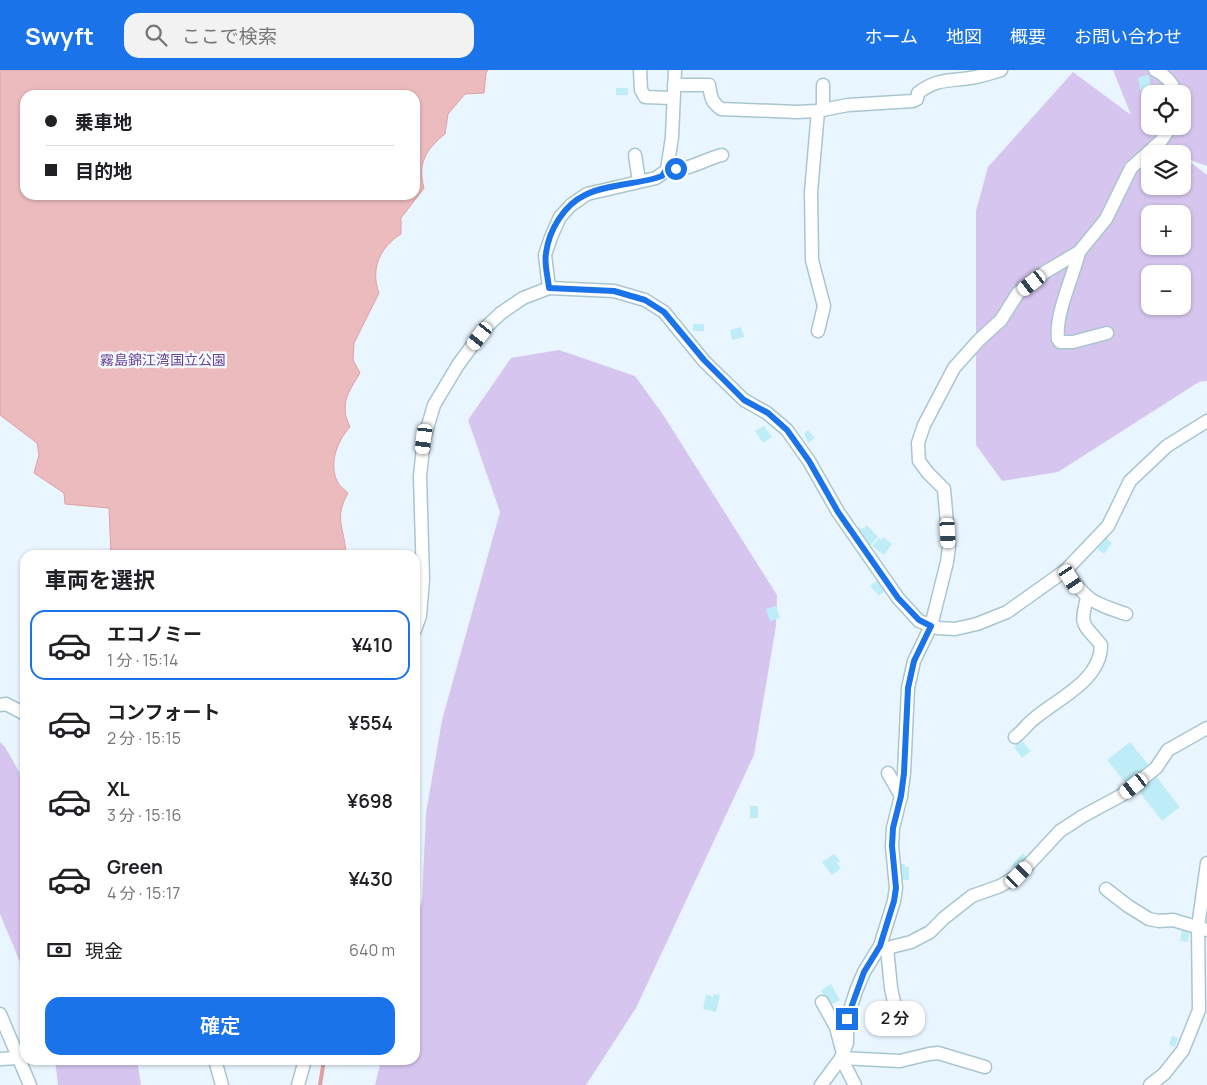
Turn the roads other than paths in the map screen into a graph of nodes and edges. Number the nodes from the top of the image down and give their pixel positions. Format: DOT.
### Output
graph roads {
  1 [pos="640,70"];
  2 [pos="675,70"];
  3 [pos="1001,70"];
  4 [pos="1155,70"];
  5 [pos="964,74"];
  6 [pos="822,85"];
  7 [pos="1172,85"];
  8 [pos="674,91"];
  9 [pos="820,110"];
  10 [pos="1165,135"];
  11 [pos="635,155"];
  12 [pos="722,155"];
  13 [pos="668,167"];
  14 [pos="639,181"];
  15 [pos="1079,252"];
  16 [pos="549,288"];
  17 [pos="818,331"];
  18 [pos="1107,333"];
  19 [pos="1207,421"];
  20 [pos="1066,570"];
  21 [pos="420,591"];
  22 [pos="422,598"];
  23 [pos="1087,598"];
  24 [pos="1126,614"];
  25 [pos="420,616"];
  26 [pos="931,626"];
  27 [pos="0,705"];
  28 [pos="20,711"];
  29 [pos="1207,728"];
  30 [pos="1014,737"];
  31 [pos="888,773"];
  32 [pos="901,796"];
  33 [pos="1207,863"];
  34 [pos="1106,889"];
  35 [pos="1203,929"];
  36 [pos="883,947"];
  37 [pos="822,1002"];
  38 [pos="895,1007"];
  39 [pos="0,1014"];
  40 [pos="842,1056"];
  41 [pos="19,1058"];
  42 [pos="0,1059"];
  43 [pos="22,1065"];
  44 [pos="216,1065"];
  45 [pos="304,1065"];
  46 [pos="984,1067"];
  47 [pos="30,1085"];
  48 [pos="222,1085"];
  49 [pos="298,1085"];
  50 [pos="822,1085"];
  51 [pos="855,1085"];
  52 [pos="1150,1085"];
  1 -- 8 [label="street"];
  2 -- 8 [label="street"];
  3 -- 5 [label="street"];
  4 -- 7 [label="street"];
  5 -- 9 [label="street"];
  6 -- 9 [label="street"];
  8 -- 9 [label="street"];
  8 -- 13 [label="street"];
  9 -- 17 [label="street"];
  10 -- 15 [label="street"];
  11 -- 14 [label="street"];
  12 -- 13 [label="street"];
  13 -- 14 [label="street"];
  14 -- 16 [label="street"];
  15 -- 18 [label="street"];
  15 -- 26 [label="street"];
  16 -- 22 [label="street"];
  16 -- 26 [label="street"];
  19 -- 20 [label="street"];
  20 -- 23 [label="street"];
  20 -- 26 [label="street"];
  21 -- 22 [label="street"];
  22 -- 25 [label="street"];
  23 -- 24 [label="street"];
  23 -- 30 [label="street"];
  26 -- 32 [label="street"];
  27 -- 28 [label="street"];
  29 -- 36 [label="street"];
  31 -- 32 [label="street"];
  32 -- 36 [label="street"];
  33 -- 35 [label="street"];
  34 -- 35 [label="street"];
  35 -- 52 [label="street"];
  36 -- 38 [label="street"];
  36 -- 40 [label="street"];
  37 -- 40 [label="street"];
  39 -- 41 [label="street"];
  40 -- 46 [label="street"];
  40 -- 50 [label="street"];
  40 -- 51 [label="street"];
  41 -- 42 [label="street"];
  43 -- 47 [label="street"];
  44 -- 48 [label="street"];
  45 -- 49 [label="street"];
}
